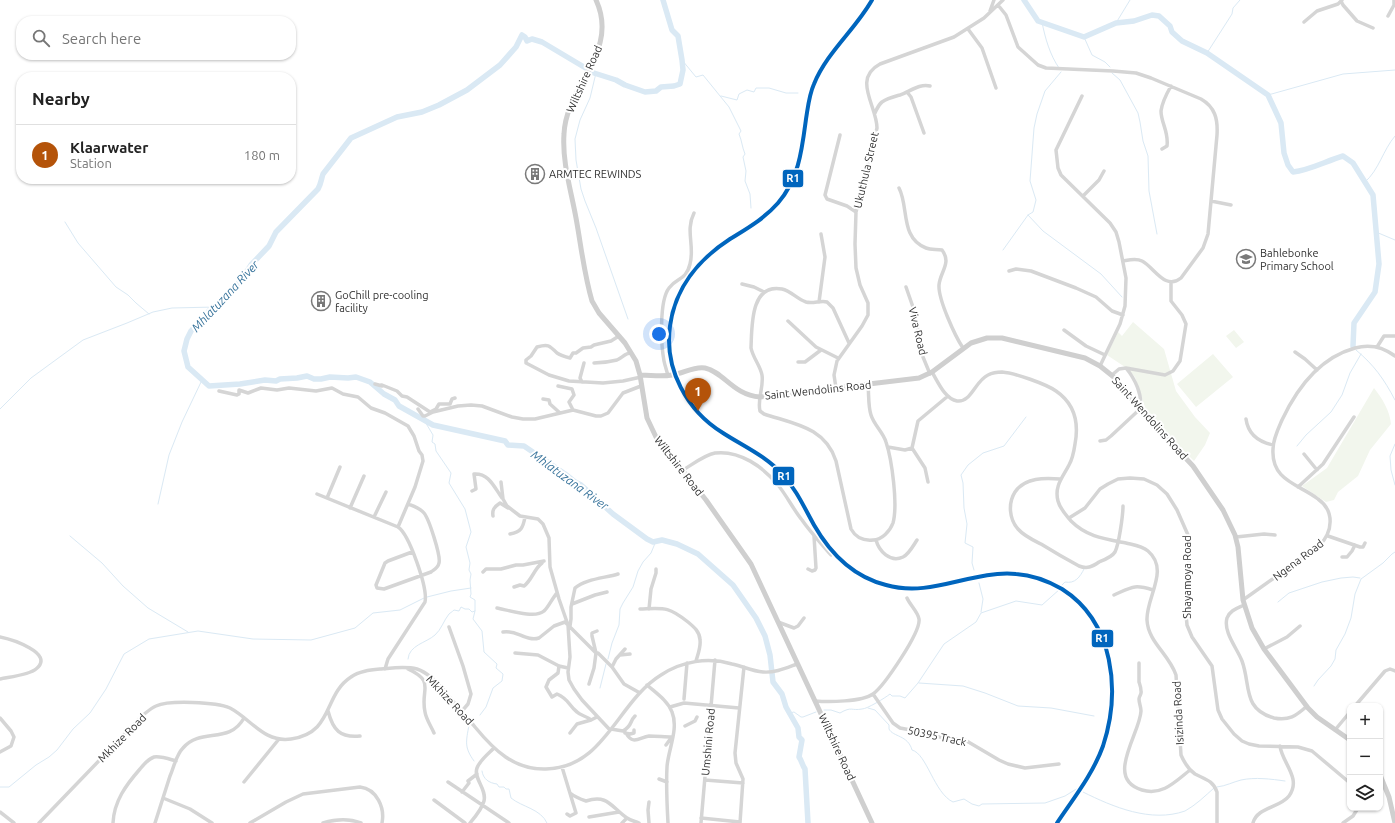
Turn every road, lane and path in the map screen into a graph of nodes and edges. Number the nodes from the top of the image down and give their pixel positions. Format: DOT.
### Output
graph roads {
  1 [pos="596,0"];
  2 [pos="994,0"];
  3 [pos="1003,0"];
  4 [pos="1394,0"];
  5 [pos="1342,1"];
  6 [pos="998,5"];
  7 [pos="990,12"];
  8 [pos="1388,16"];
  9 [pos="1304,22"];
  10 [pos="1373,28"];
  11 [pos="968,29"];
  12 [pos="930,86"];
  13 [pos="1171,86"];
  14 [pos="996,88"];
  15 [pos="907,92"];
  16 [pos="1082,96"];
  17 [pos="875,113"];
  18 [pos="924,133"];
  19 [pos="840,135"];
  20 [pos="1162,149"];
  21 [pos="1104,171"];
  22 [pos="899,188"];
  23 [pos="1083,196"];
  24 [pos="1211,201"];
  25 [pos="1231,205"];
  26 [pos="856,212"];
  27 [pos="694,213"];
  28 [pos="821,234"];
  29 [pos="1123,261"];
  30 [pos="1009,271"];
  31 [pos="1171,282"];
  32 [pos="742,284"];
  33 [pos="906,287"];
  34 [pos="764,292"];
  35 [pos="819,302"];
  36 [pos="1123,315"];
  37 [pos="788,321"];
  38 [pos="1064,330"];
  39 [pos="619,336"];
  40 [pos="1395,336"];
  41 [pos="849,343"];
  42 [pos="1377,347"];
  43 [pos="963,348"];
  44 [pos="821,350"];
  45 [pos="1295,352"];
  46 [pos="632,353"];
  47 [pos="1105,355"];
  48 [pos="1395,356"];
  49 [pos="838,358"];
  50 [pos="798,362"];
  51 [pos="584,363"];
  52 [pos="594,363"];
  53 [pos="1100,366"];
  54 [pos="1126,368"];
  55 [pos="1316,370"];
  56 [pos="931,373"];
  57 [pos="1112,375"];
  58 [pos="640,376"];
  59 [pos="668,376"];
  60 [pos="582,382"];
  61 [pos="375,384"];
  62 [pos="868,385"];
  63 [pos="558,386"];
  64 [pos="641,386"];
  65 [pos="836,388"];
  66 [pos="219,391"];
  67 [pos="948,396"];
  68 [pos="760,397"];
  69 [pos="455,398"];
  70 [pos="543,399"];
  71 [pos="418,409"];
  72 [pos="1140,409"];
  73 [pos="573,410"];
  74 [pos="433,412"];
  75 [pos="560,413"];
  76 [pos="1354,417"];
  77 [pos="1246,419"];
  78 [pos="1100,441"];
  79 [pos="1273,445"];
  80 [pos="888,447"];
  81 [pos="912,448"];
  82 [pos="1304,454"];
  83 [pos="340,467"];
  84 [pos="683,470"];
  85 [pos="1318,470"];
  86 [pos="364,476"];
  87 [pos="1060,479"];
  88 [pos="501,482"];
  89 [pos="928,482"];
  90 [pos="1298,487"];
  91 [pos="472,490"];
  92 [pos="386,492"];
  93 [pos="317,494"];
  94 [pos="327,498"];
  95 [pos="503,499"];
  96 [pos="408,504"];
  97 [pos="1123,506"];
  98 [pos="350,508"];
  99 [pos="509,508"];
  100 [pos="493,516"];
  101 [pos="374,517"];
  102 [pos="525,517"];
  103 [pos="1069,518"];
  104 [pos="398,527"];
  105 [pos="510,534"];
  106 [pos="1275,535"];
  107 [pos="814,536"];
  108 [pos="1328,536"];
  109 [pos="1236,537"];
  110 [pos="876,540"];
  111 [pos="917,540"];
  112 [pos="1118,541"];
  113 [pos="1365,543"];
  114 [pos="1354,545"];
  115 [pos="412,552"];
  116 [pos="831,555"];
  117 [pos="1342,557"];
  118 [pos="547,561"];
  119 [pos="656,569"];
  120 [pos="808,569"];
  121 [pos="483,572"];
  122 [pos="618,574"];
  123 [pos="421,575"];
  124 [pos="514,587"];
  125 [pos="1153,590"];
  126 [pos="607,592"];
  127 [pos="556,593"];
  128 [pos="1114,595"];
  129 [pos="907,598"];
  130 [pos="1244,603"];
  131 [pos="572,604"];
  132 [pos="497,608"];
  133 [pos="640,609"];
  134 [pos="649,609"];
  135 [pos="804,618"];
  136 [pos="778,622"];
  137 [pos="569,626"];
  138 [pos="1300,626"];
  139 [pos="449,627"];
  140 [pos="597,631"];
  141 [pos="503,632"];
  142 [pos="0,637"];
  143 [pos="625,649"];
  144 [pos="1264,649"];
  145 [pos="515,653"];
  146 [pos="596,653"];
  147 [pos="630,654"];
  148 [pos="620,655"];
  149 [pos="715,660"];
  150 [pos="696,661"];
  151 [pos="687,663"];
  152 [pos="1140,663"];
  153 [pos="797,664"];
  154 [pos="559,666"];
  155 [pos="612,667"];
  156 [pos="744,667"];
  157 [pos="405,668"];
  158 [pos="568,668"];
  159 [pos="385,669"];
  160 [pos="1395,671"];
  161 [pos="0,679"];
  162 [pos="589,684"];
  163 [pos="647,685"];
  164 [pos="640,693"];
  165 [pos="873,694"];
  166 [pos="684,699"];
  167 [pos="815,701"];
  168 [pos="1358,703"];
  169 [pos="712,705"];
  170 [pos="1306,706"];
  171 [pos="670,707"];
  172 [pos="739,708"];
  173 [pos="328,711"];
  174 [pos="462,711"];
  175 [pos="635,716"];
  176 [pos="1347,716"];
  177 [pos="597,717"];
  178 [pos="696,717"];
  179 [pos="0,718"];
  180 [pos="244,718"];
  181 [pos="591,720"];
  182 [pos="700,721"];
  183 [pos="694,722"];
  184 [pos="685,726"];
  185 [pos="697,726"];
  186 [pos="611,729"];
  187 [pos="634,730"];
  188 [pos="1335,730"];
  189 [pos="570,732"];
  190 [pos="625,732"];
  191 [pos="434,733"];
  192 [pos="360,736"];
  193 [pos="672,737"];
  194 [pos="279,739"];
  195 [pos="1348,739"];
  196 [pos="666,745"];
  197 [pos="1280,746"];
  198 [pos="494,748"];
  199 [pos="0,752"];
  200 [pos="176,761"];
  201 [pos="1060,764"];
  202 [pos="562,767"];
  203 [pos="1190,770"];
  204 [pos="476,774"];
  205 [pos="658,779"];
  206 [pos="705,780"];
  207 [pos="1347,780"];
  208 [pos="244,782"];
  209 [pos="448,782"];
  210 [pos="667,782"];
  211 [pos="1383,782"];
  212 [pos="743,784"];
  213 [pos="462,792"];
  214 [pos="570,793"];
  215 [pos="163,798"];
  216 [pos="434,800"];
  217 [pos="649,802"];
  218 [pos="482,805"];
  219 [pos="1356,811"];
  220 [pos="0,812"];
  221 [pos="619,812"];
  222 [pos="567,814"];
  223 [pos="589,818"];
  224 [pos="628,818"];
  225 [pos="701,818"];
  226 [pos="740,822"];
  227 [pos="14,823"];
  228 [pos="39,823"];
  229 [pos="113,823"];
  230 [pos="155,823"];
  231 [pos="212,823"];
  232 [pos="250,823"];
  233 [pos="323,823"];
  234 [pos="361,823"];
  235 [pos="382,823"];
  236 [pos="465,823"];
  237 [pos="470,823"];
  238 [pos="509,823"];
  239 [pos="622,823"];
  240 [pos="639,823"];
  241 [pos="649,823"];
  242 [pos="668,823"];
  243 [pos="701,823"];
  244 [pos="872,823"];
  245 [pos="1217,823"];
  246 [pos="1252,823"];
  247 [pos="1343,823"];
  248 [pos="1395,823"];
  1 -- 39 [label="street, Wiltshire Road"];
  2 -- 7 [label="street"];
  3 -- 6 [label="street, Ukuthula Street"];
  4 -- 8 [label="street"];
  5 -- 9 [label="street"];
  5 -- 10 [label="street"];
  6 -- 7 [label="street, Ukuthula Street"];
  6 -- 13 [label="street"];
  7 -- 11 [label="street, Ukuthula Street"];
  11 -- 14 [label="street"];
  11 -- 17 [label="street, Ukuthula Street"];
  12 -- 15 [label="street"];
  13 -- 20 [label="street"];
  13 -- 24 [label="street"];
  15 -- 17 [label="street"];
  15 -- 18 [label="street"];
  16 -- 23 [label="street"];
  17 -- 26 [label="street, Ukuthula Street"];
  19 -- 26 [label="street"];
  21 -- 23 [label="street"];
  22 -- 43 [label="street"];
  23 -- 29 [label="street"];
  24 -- 25 [label="street"];
  24 -- 31 [label="street"];
  26 -- 41 [label="street, Ukuthula Street"];
  27 -- 59 [label="street"];
  28 -- 35 [label="street"];
  29 -- 31 [label="street"];
  29 -- 36 [label="street"];
  30 -- 36 [label="street"];
  31 -- 54 [label="street"];
  32 -- 34 [label="street"];
  33 -- 56 [label="street, Viva Road"];
  34 -- 35 [label="street"];
  34 -- 68 [label="street"];
  35 -- 41 [label="street"];
  36 -- 47 [label="street"];
  37 -- 44 [label="street"];
  38 -- 47 [label="street"];
  39 -- 46 [label="street, Wiltshire Road"];
  39 -- 60 [label="street"];
  40 -- 42 [label="street"];
  41 -- 49 [label="street, Ukuthula Street"];
  42 -- 48 [label="street, Ngena Road"];
  42 -- 55 [label="street, Ngena Road"];
  43 -- 53 [label="street, Saint Wendolins Road"];
  43 -- 56 [label="street, Saint Wendolins Road"];
  44 -- 49 [label="street"];
  44 -- 50 [label="street"];
  45 -- 55 [label="street"];
  46 -- 52 [label="street"];
  46 -- 58 [label="street, Wiltshire Road"];
  47 -- 53 [label="street"];
  49 -- 65 [label="street, Ukuthula Street"];
  51 -- 60 [label="street"];
  53 -- 57 [label="street, Saint Wendolins Road"];
  54 -- 57 [label="street"];
  54 -- 72 [label="street"];
  55 -- 79 [label="street, Ngena Road"];
  56 -- 62 [label="street, Saint Wendolins Road"];
  56 -- 67 [label="street"];
  57 -- 72 [label="street, Saint Wendolins Road"];
  58 -- 59 [label="street, Saint Wendolins Road"];
  58 -- 60 [label="street"];
  58 -- 64 [label="street, Wiltshire Road"];
  59 -- 68 [label="street, Saint Wendolins Road"];
  61 -- 74 [label="street"];
  62 -- 65 [label="street, Saint Wendolins Road"];
  62 -- 80 [label="street"];
  63 -- 73 [label="street"];
  64 -- 73 [label="street"];
  64 -- 84 [label="street, Wiltshire Road"];
  65 -- 68 [label="street, Saint Wendolins Road"];
  66 -- 96 [label="street"];
  67 -- 81 [label="street"];
  67 -- 87 [label="street, Isizinda Road"];
  68 -- 110 [label="street"];
  69 -- 74 [label="street"];
  70 -- 75 [label="street"];
  71 -- 74 [label="street"];
  72 -- 78 [label="street"];
  72 -- 109 [label="street, Saint Wendolins Road"];
  73 -- 75 [label="street"];
  74 -- 75 [label="street"];
  76 -- 85 [label="street"];
  77 -- 79 [label="street"];
  79 -- 90 [label="street, Ngena Road"];
  80 -- 81 [label="street"];
  80 -- 110 [label="street"];
  81 -- 89 [label="street"];
  82 -- 85 [label="street"];
  83 -- 94 [label="street"];
  84 -- 107 [label="street"];
  84 -- 136 [label="street, Wiltshire Road"];
  85 -- 90 [label="street"];
  86 -- 98 [label="street"];
  87 -- 103 [label="street, Isizinda Road"];
  87 -- 112 [label="street"];
  88 -- 95 [label="street"];
  90 -- 108 [label="street, Ngena Road"];
  91 -- 95 [label="street"];
  92 -- 101 [label="street"];
  93 -- 94 [label="street"];
  94 -- 98 [label="street"];
  95 -- 99 [label="street"];
  96 -- 104 [label="street"];
  96 -- 123 [label="street"];
  97 -- 112 [label="street"];
  98 -- 101 [label="street"];
  99 -- 100 [label="street"];
  99 -- 102 [label="street"];
  101 -- 104 [label="street"];
  102 -- 105 [label="street"];
  102 -- 118 [label="street"];
  103 -- 112 [label="street, Isizinda Road"];
  103 -- 197 [label="street, Shayamoya Road"];
  104 -- 115 [label="street"];
  106 -- 109 [label="street"];
  107 -- 116 [label="street"];
  107 -- 120 [label="street"];
  108 -- 114 [label="street"];
  108 -- 130 [label="street, Ngena Road"];
  109 -- 130 [label="street, Saint Wendolins Road"];
  110 -- 111 [label="street"];
  112 -- 125 [label="street, Isizinda Road"];
  113 -- 114 [label="street"];
  114 -- 117 [label="street"];
  115 -- 123 [label="street"];
  115 -- 123 [label="street"];
  118 -- 121 [label="street"];
  118 -- 124 [label="street"];
  118 -- 127 [label="street"];
  119 -- 134 [label="street"];
  122 -- 131 [label="street"];
  123 -- 159 [label="street"];
  125 -- 128 [label="street"];
  125 -- 203 [label="street, Isizinda Road"];
  126 -- 131 [label="street"];
  127 -- 132 [label="street"];
  127 -- 137 [label="street"];
  129 -- 165 [label="street"];
  130 -- 144 [label="street, Saint Wendolins Road"];
  130 -- 170 [label="street, Ngena Road"];
  131 -- 137 [label="street"];
  133 -- 134 [label="street"];
  134 -- 150 [label="street"];
  135 -- 136 [label="street"];
  136 -- 153 [label="street, Wiltshire Road"];
  137 -- 141 [label="street"];
  137 -- 146 [label="street"];
  137 -- 158 [label="street"];
  138 -- 144 [label="street"];
  139 -- 174 [label="street"];
  140 -- 146 [label="street"];
  142 -- 161 [label="street"];
  143 -- 148 [label="street"];
  144 -- 170 [label="street, Saint Wendolins Road"];
  145 -- 154 [label="street"];
  146 -- 155 [label="street"];
  146 -- 162 [label="street"];
  147 -- 148 [label="street"];
  148 -- 155 [label="street"];
  149 -- 150 [label="street, Mkhize Road"];
  149 -- 156 [label="street, Mkhize Road"];
  149 -- 169 [label="street, Umshini Road"];
  150 -- 151 [label="street, Mkhize Road"];
  151 -- 163 [label="street, Mkhize Road"];
  151 -- 166 [label="street"];
  152 -- 203 [label="street"];
  153 -- 156 [label="street, Mkhize Road"];
  153 -- 167 [label="street, Wiltshire Road"];
  154 -- 158 [label="street"];
  154 -- 181 [label="street"];
  155 -- 164 [label="street"];
  156 -- 172 [label="street"];
  157 -- 159 [label="street, Mkhize Road"];
  157 -- 174 [label="street, Mkhize Road"];
  157 -- 191 [label="street"];
  158 -- 177 [label="street"];
  159 -- 173 [label="street, Mkhize Road"];
  160 -- 168 [label="street"];
  163 -- 164 [label="street, Mkhize Road"];
  163 -- 171 [label="street"];
  164 -- 186 [label="street, Mkhize Road"];
  165 -- 167 [label="street"];
  165 -- 201 [label="street, 50395 Track"];
  167 -- 244 [label="street, Wiltshire Road"];
  169 -- 171 [label="street"];
  169 -- 172 [label="street"];
  169 -- 206 [label="street, Umshini Road"];
  170 -- 188 [label="street, Saint Wendolins Road"];
  171 -- 193 [label="street"];
  172 -- 212 [label="street"];
  173 -- 192 [label="street"];
  173 -- 194 [label="street, Mkhize Road"];
  174 -- 198 [label="street, Mkhize Road"];
  175 -- 190 [label="street"];
  176 -- 188 [label="street"];
  177 -- 181 [label="street"];
  177 -- 186 [label="street"];
  178 -- 183 [label="street"];
  179 -- 199 [label="street"];
  180 -- 194 [label="street, Mkhize Road"];
  180 -- 200 [label="street"];
  180 -- 228 [label="street, Mkhize Road"];
  181 -- 189 [label="street"];
  182 -- 183 [label="street"];
  183 -- 184 [label="street"];
  183 -- 185 [label="street"];
  186 -- 190 [label="street"];
  186 -- 202 [label="street, Mkhize Road"];
  187 -- 190 [label="street"];
  188 -- 195 [label="street, Saint Wendolins Road"];
  190 -- 193 [label="street"];
  193 -- 196 [label="street"];
  193 -- 210 [label="street"];
  194 -- 208 [label="street"];
  197 -- 207 [label="street, Shayamoya Road"];
  197 -- 246 [label="street"];
  198 -- 202 [label="street, Mkhize Road"];
  198 -- 204 [label="street"];
  200 -- 215 [label="street"];
  200 -- 229 [label="street"];
  202 -- 214 [label="street"];
  203 -- 245 [label="street"];
  204 -- 213 [label="street"];
  204 -- 218 [label="street"];
  205 -- 210 [label="street"];
  206 -- 212 [label="street"];
  206 -- 225 [label="street, Umshini Road"];
  209 -- 213 [label="street"];
  210 -- 242 [label="street"];
  211 -- 248 [label="street"];
  212 -- 226 [label="street"];
  213 -- 218 [label="street"];
  214 -- 221 [label="street"];
  214 -- 222 [label="street"];
  215 -- 230 [label="street"];
  215 -- 231 [label="street"];
  216 -- 236 [label="street"];
  217 -- 241 [label="street"];
  218 -- 237 [label="street"];
  218 -- 238 [label="street"];
  219 -- 247 [label="street"];
  220 -- 227 [label="street"];
  221 -- 223 [label="street"];
  221 -- 224 [label="street"];
  224 -- 239 [label="street"];
  224 -- 240 [label="street"];
  225 -- 226 [label="street"];
  225 -- 243 [label="street, Umshini Road"];
  232 -- 235 [label="street"];
  233 -- 234 [label="street"];
}
